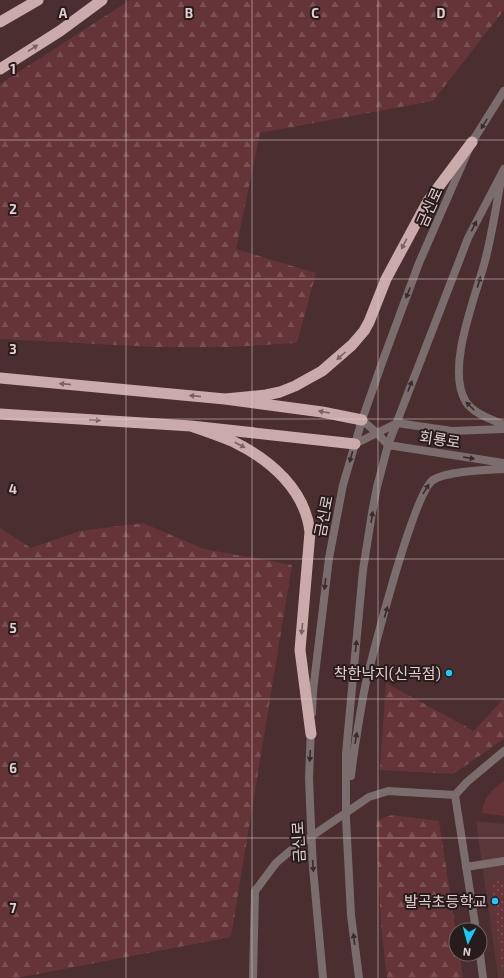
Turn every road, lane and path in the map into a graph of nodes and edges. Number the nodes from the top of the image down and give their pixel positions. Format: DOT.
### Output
graph roads {
  1 [pos="38,0"];
  2 [pos="102,0"];
  3 [pos="0,22"];
  4 [pos="0,69"];
  5 [pos="504,91"];
  6 [pos="472,142"];
  7 [pos="504,169"];
  8 [pos="0,378"];
  9 [pos="225,399"];
  10 [pos="0,414"];
  11 [pos="362,420"];
  12 [pos="397,423"];
  13 [pos="504,425"];
  14 [pos="191,426"];
  15 [pos="504,429"];
  16 [pos="377,433"];
  17 [pos="355,444"];
  18 [pos="388,445"];
  19 [pos="504,463"];
  20 [pos="504,469"];
  21 [pos="311,734"];
  22 [pos="504,751"];
  23 [pos="454,795"];
  24 [pos="346,818"];
  25 [pos="504,861"];
  26 [pos="466,867"];
  27 [pos="475,922"];
  28 [pos="481,962"];
  29 [pos="253,978"];
  30 [pos="323,978"];
  31 [pos="359,978"];
  32 [pos="483,978"];
  1 -- 3 [label="highway"];
  4 -- 2 [label="highway, one-way"];
  5 -- 6 [label="street, 금신로, one-way"];
  6 -- 9 [label="highway, one-way"];
  6 -- 11 [label="street, 금신로, one-way"];
  12 -- 7 [label="street, one-way"];
  13 -- 7 [label="street, one-way"];
  9 -- 8 [label="highway, one-way"];
  11 -- 9 [label="highway, one-way"];
  10 -- 14 [label="highway, one-way"];
  11 -- 16 [label="street"];
  11 -- 17 [label="street, 금신로"];
  12 -- 15 [label="street, 회룡로"];
  12 -- 16 [label="street"];
  12 -- 18 [label="street"];
  14 -- 17 [label="highway"];
  14 -- 21 [label="highway, one-way"];
  16 -- 17 [label="street"];
  16 -- 18 [label="street"];
  17 -- 21 [label="street, 금신로, one-way"];
  18 -- 19 [label="street, 회룡로, one-way"];
  24 -- 18 [label="street, one-way"];
  24 -- 20 [label="street, one-way"];
  21 -- 30 [label="street, 금신로, one-way, bridge"];
  22 -- 23 [label="street"];
  23 -- 26 [label="street"];
  23 -- 29 [label="street"];
  31 -- 24 [label="street, one-way"];
  25 -- 26 [label="street"];
  26 -- 27 [label="street"];
  28 -- 32 [label="street"];
}
